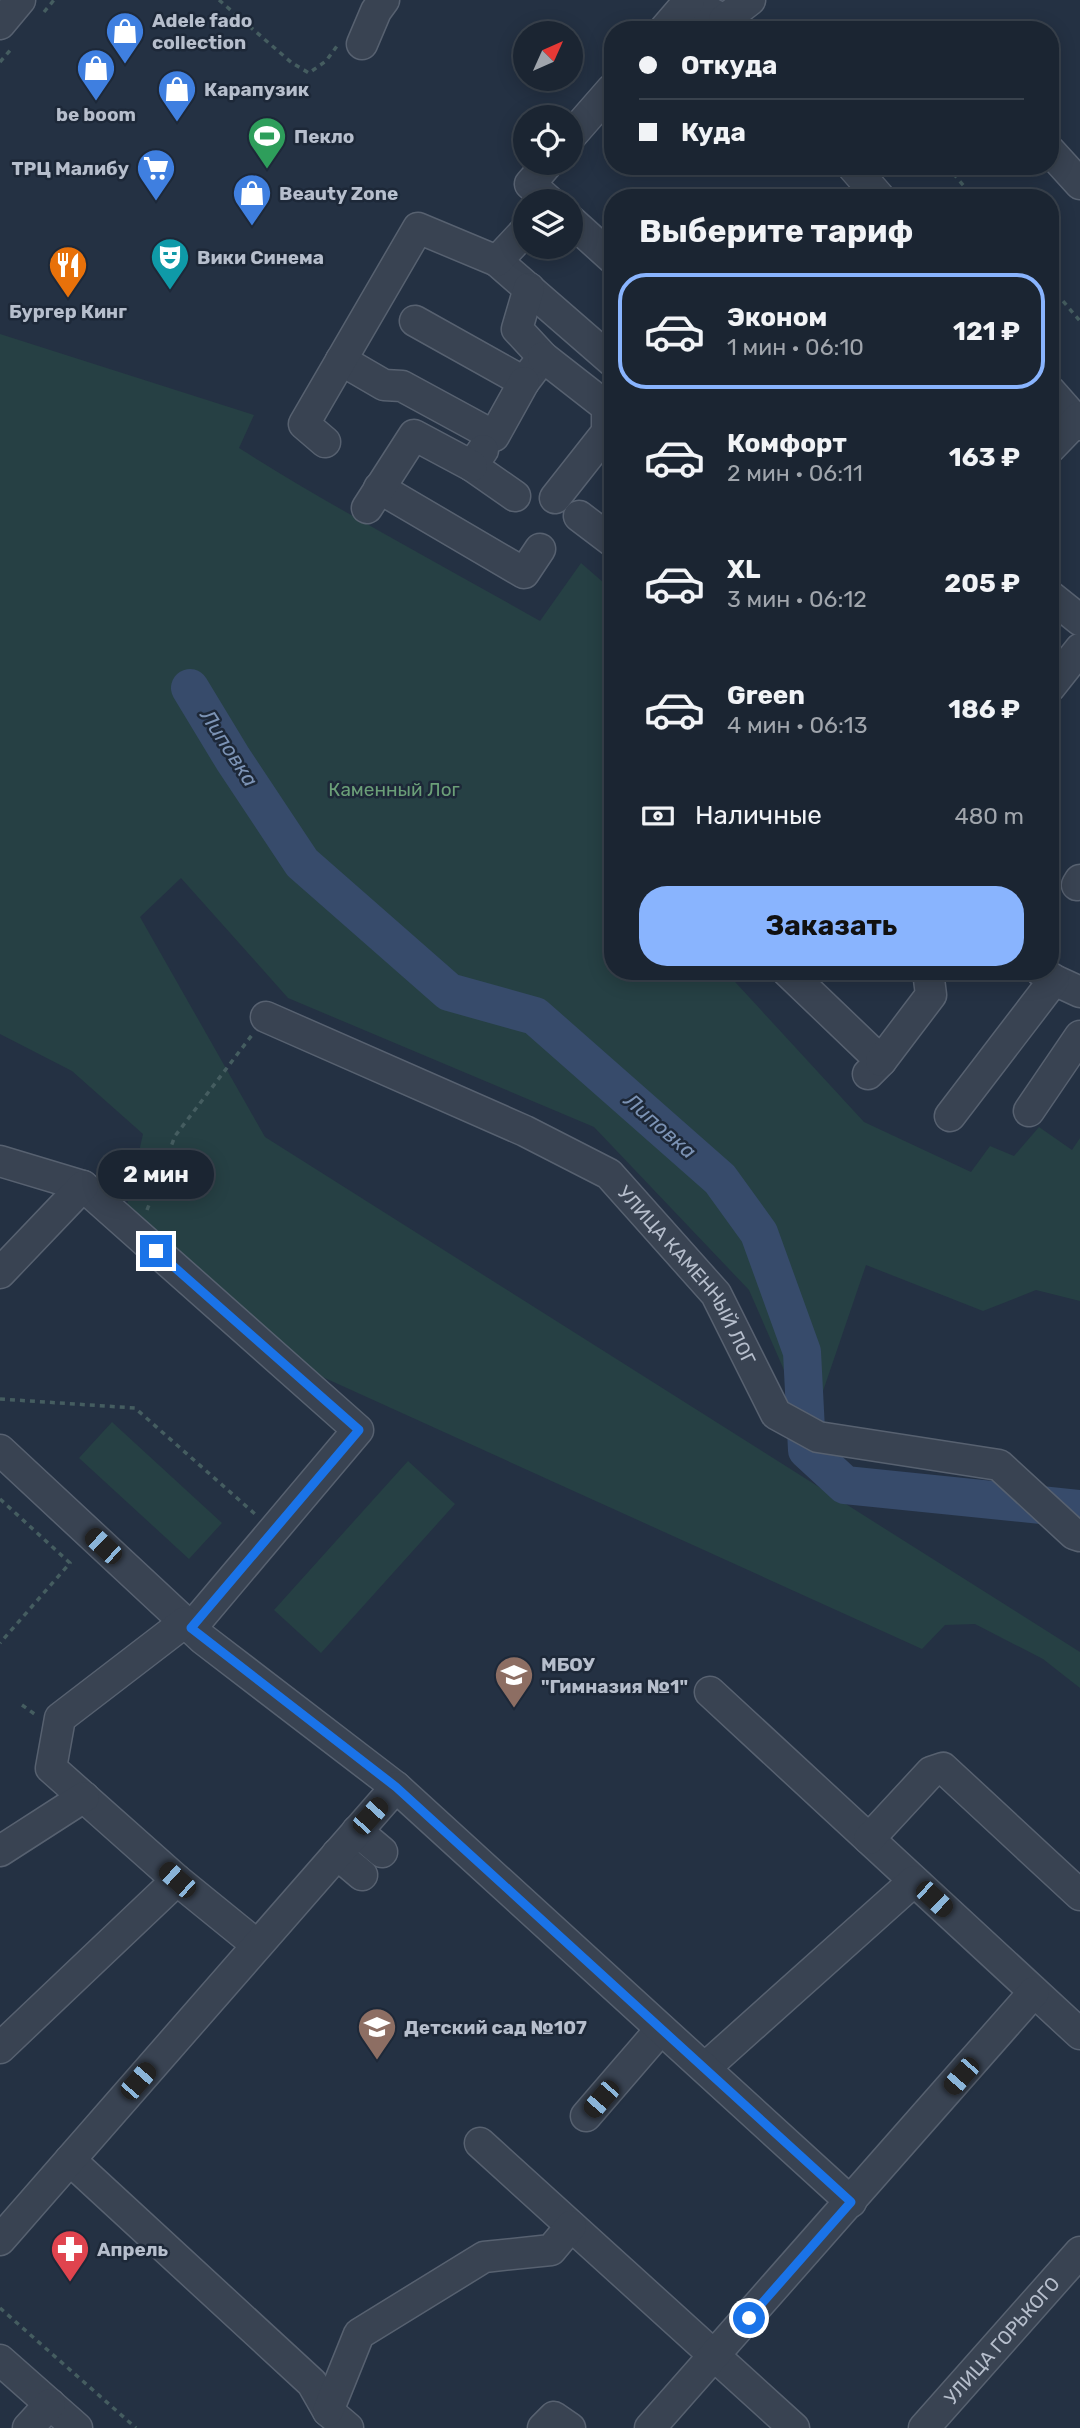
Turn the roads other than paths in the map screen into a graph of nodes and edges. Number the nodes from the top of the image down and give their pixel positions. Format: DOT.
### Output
graph roads {
  1 [pos="20,0"];
  2 [pos="384,0"];
  3 [pos="750,0"];
  4 [pos="688,1"];
  5 [pos="671,21"];
  6 [pos="721,21"];
  7 [pos="732,21"];
  8 [pos="0,24"];
  9 [pos="351,42"];
  10 [pos="604,98"];
  11 [pos="583,122"];
  12 [pos="1059,161"];
  13 [pos="538,175"];
  14 [pos="860,175"];
  15 [pos="1080,184"];
  16 [pos="536,189"];
  17 [pos="872,189"];
  18 [pos="583,231"];
  19 [pos="513,243"];
  20 [pos="604,250"];
  21 [pos="497,261"];
  22 [pos="529,288"];
  23 [pos="415,321"];
  24 [pos="604,354"];
  25 [pos="543,357"];
  26 [pos="341,360"];
  27 [pos="524,382"];
  28 [pos="1059,400"];
  29 [pos="604,405"];
  30 [pos="1079,421"];
  31 [pos="494,436"];
  32 [pos="1059,440"];
  33 [pos="325,442"];
  34 [pos="604,442"];
  35 [pos="472,466"];
  36 [pos="515,496"];
  37 [pos="555,498"];
  38 [pos="579,516"];
  39 [pos="604,535"];
  40 [pos="540,549"];
  41 [pos="1059,603"];
  42 [pos="1080,620"];
  43 [pos="1080,649"];
  44 [pos="1059,676"];
  45 [pos="795,980"];
  46 [pos="929,980"];
  47 [pos="1067,986"];
  48 [pos="266,1017"];
  49 [pos="1080,1036"];
  50 [pos="1030,1111"];
  51 [pos="950,1116"];
  52 [pos="0,1161"];
  53 [pos="83,1186"];
  54 [pos="0,1273"];
  55 [pos="0,1450"];
  56 [pos="1077,1535"];
  57 [pos="188,1625"];
  58 [pos="710,1692"];
  59 [pos="396,1787"];
  60 [pos="84,1797"];
  61 [pos="357,1831"];
  62 [pos="869,1839"];
  63 [pos="0,1852"];
  64 [pos="382,1852"];
  65 [pos="337,1854"];
  66 [pos="362,1875"];
  67 [pos="177,1880"];
  68 [pos="914,1881"];
  69 [pos="1080,1895"];
  70 [pos="257,1945"];
  71 [pos="1034,1992"];
  72 [pos="661,2029"];
  73 [pos="1080,2034"];
  74 [pos="0,2048"];
  75 [pos="705,2068"];
  76 [pos="586,2116"];
  77 [pos="480,2143"];
  78 [pos="70,2160"];
  79 [pos="851,2202"];
  80 [pos="571,2226"];
  81 [pos="0,2240"];
  82 [pos="1080,2252"];
  83 [pos="715,2356"];
  84 [pos="0,2360"];
  85 [pos="50,2404"];
  86 [pos="338,2419"];
  87 [pos="28,2428"];
  88 [pos="77,2428"];
  89 [pos="543,2428"];
  90 [pos="570,2428"];
  91 [pos="650,2428"];
  92 [pos="793,2428"];
  93 [pos="924,2428"];
  1 -- 8 [label="street"];
  2 -- 9 [label="street"];
  3 -- 7 [label="street"];
  4 -- 5 [label="street"];
  4 -- 6 [label="street"];
  10 -- 11 [label="street"];
  12 -- 15 [label="street"];
  13 -- 16 [label="street"];
  14 -- 17 [label="street"];
  18 -- 20 [label="street"];
  19 -- 21 [label="street"];
  21 -- 22 [label="street"];
  21 -- 26 [label="street"];
  22 -- 24 [label="street"];
  22 -- 25 [label="street"];
  23 -- 27 [label="street"];
  25 -- 27 [label="street"];
  25 -- 29 [label="street"];
  26 -- 31 [label="street"];
  26 -- 33 [label="street"];
  27 -- 31 [label="street"];
  28 -- 30 [label="street"];
  30 -- 32 [label="street"];
  31 -- 35 [label="street"];
  34 -- 37 [label="street"];
  35 -- 36 [label="street"];
  35 -- 40 [label="street"];
  38 -- 39 [label="street"];
  41 -- 42 [label="street"];
  43 -- 44 [label="street"];
  45 -- 46 [label="street"];
  47 -- 51 [label="street"];
  48 -- 56 [label="street, УЛИЦА КАМЕННЫЙ ЛОГ"];
  49 -- 50 [label="street"];
  52 -- 53 [label="street"];
  53 -- 54 [label="street"];
  53 -- 57 [label="street"];
  55 -- 57 [label="street"];
  57 -- 59 [label="street"];
  57 -- 60 [label="street"];
  58 -- 62 [label="street"];
  59 -- 61 [label="street"];
  59 -- 72 [label="street"];
  60 -- 63 [label="street"];
  60 -- 67 [label="street"];
  61 -- 64 [label="street"];
  61 -- 65 [label="street"];
  62 -- 68 [label="street"];
  62 -- 69 [label="street"];
  65 -- 66 [label="street"];
  65 -- 70 [label="street"];
  67 -- 70 [label="street"];
  67 -- 74 [label="street"];
  68 -- 71 [label="street"];
  68 -- 75 [label="street"];
  70 -- 78 [label="street"];
  71 -- 73 [label="street"];
  71 -- 79 [label="street"];
  72 -- 75 [label="street"];
  72 -- 76 [label="street"];
  75 -- 79 [label="street"];
  77 -- 80 [label="street"];
  78 -- 81 [label="street"];
  78 -- 86 [label="street"];
  79 -- 83 [label="street"];
  80 -- 83 [label="street"];
  80 -- 86 [label="street"];
  82 -- 93 [label="street, УЛИЦА ГОРЬКОГО"];
  83 -- 91 [label="street"];
  83 -- 92 [label="street"];
  84 -- 85 [label="street"];
  85 -- 87 [label="street"];
  85 -- 88 [label="street"];
  89 -- 90 [label="street"];
}
